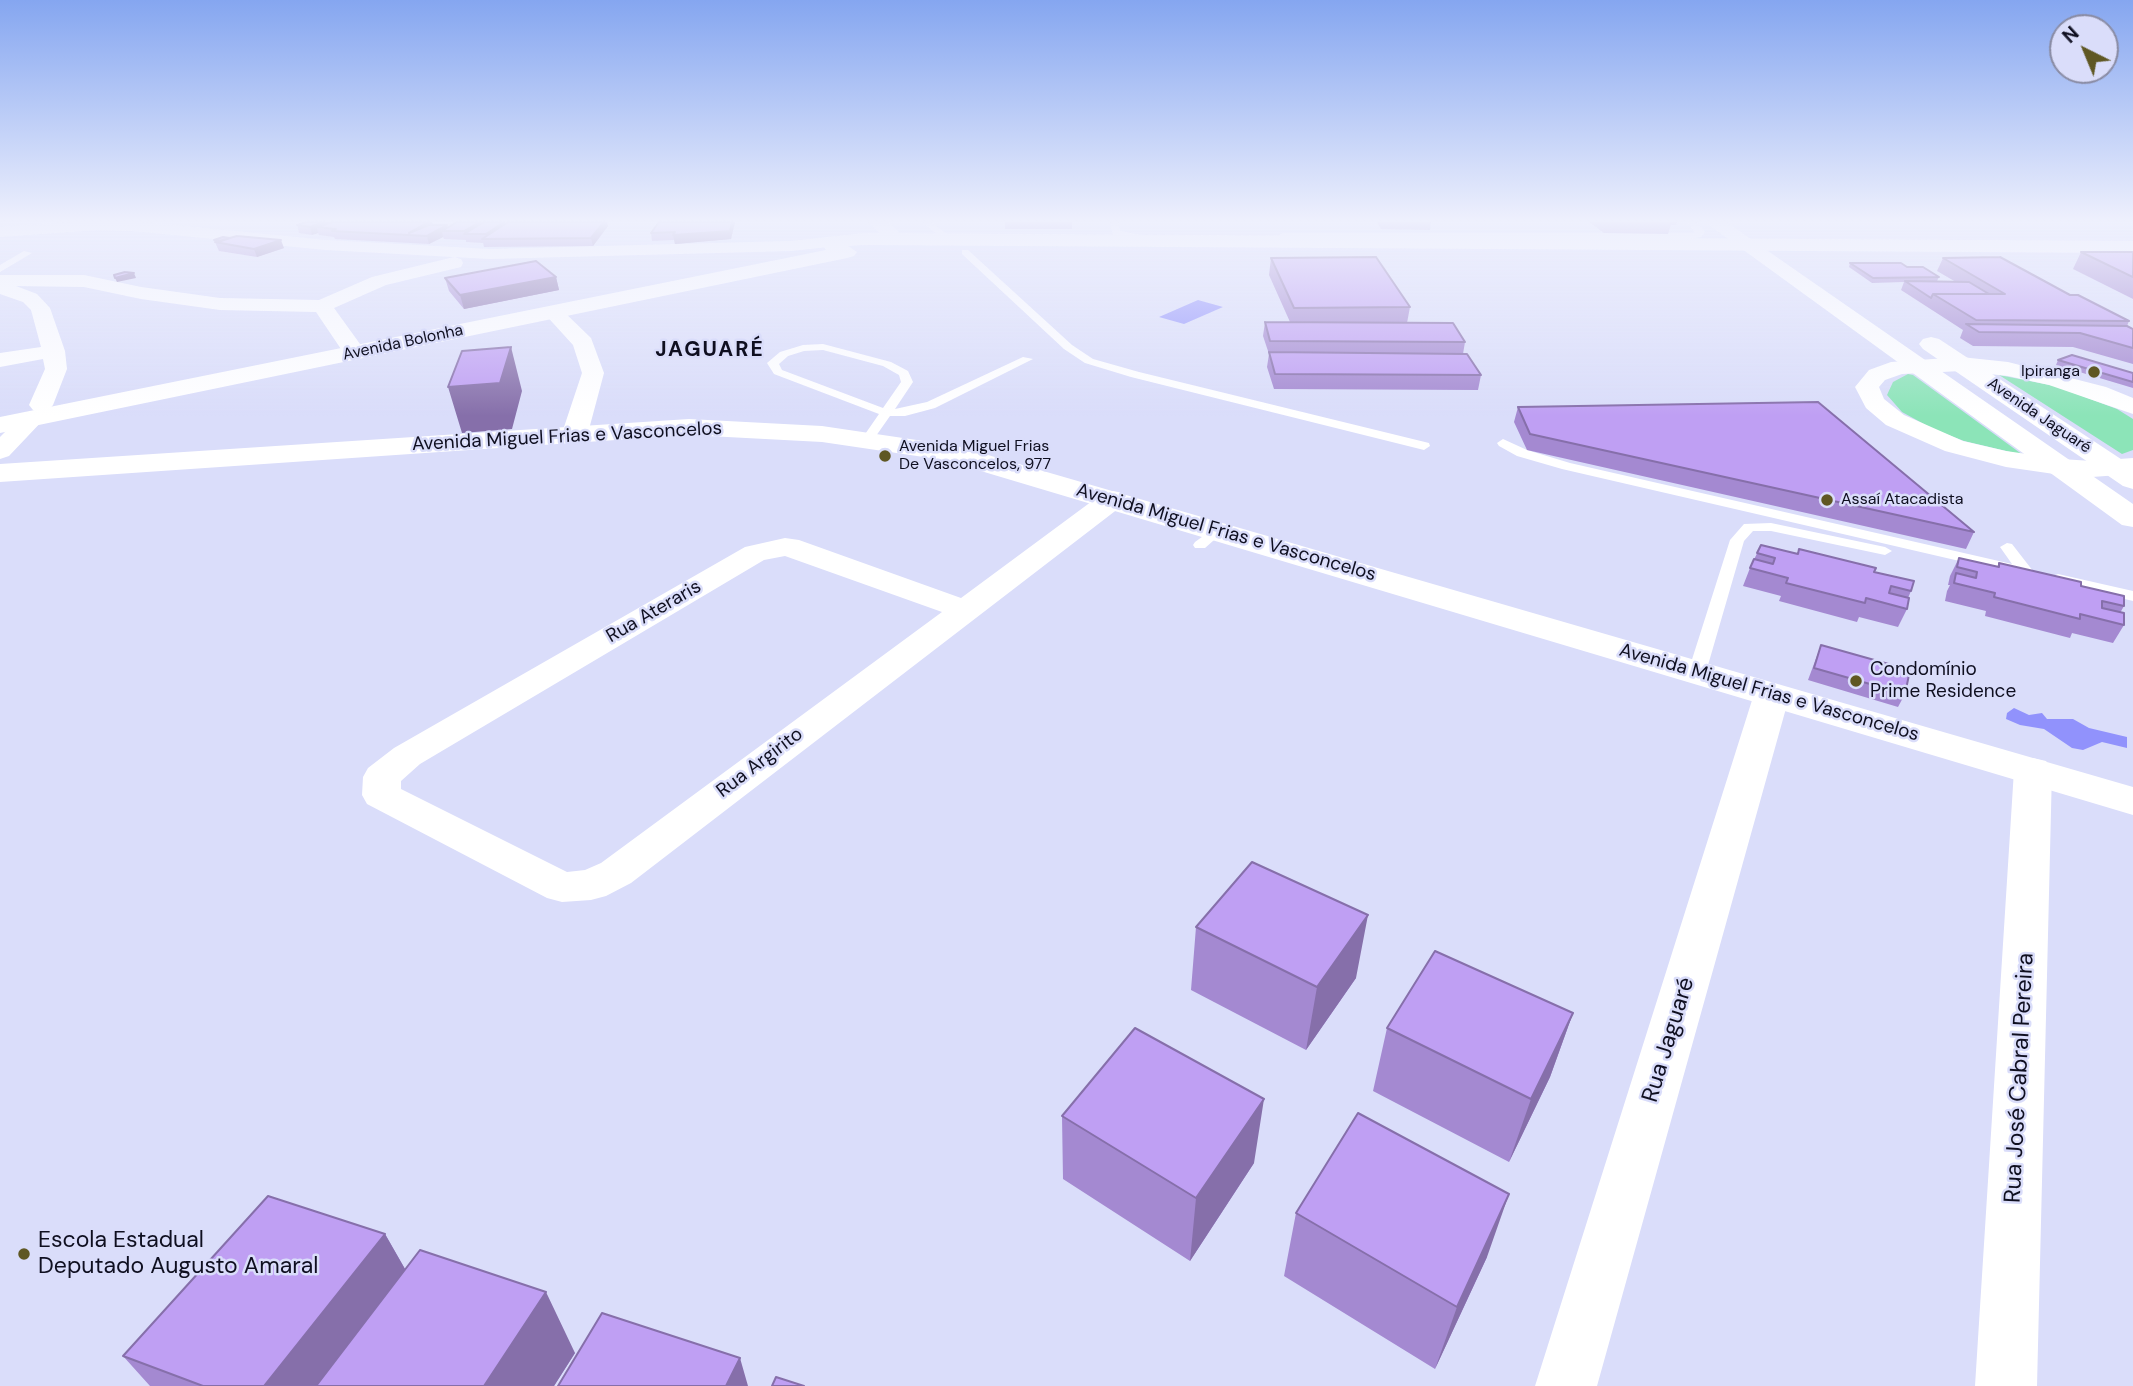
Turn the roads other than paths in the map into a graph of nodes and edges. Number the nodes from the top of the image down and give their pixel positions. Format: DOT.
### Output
graph roads {
  1 [pos="0,287"];
  2 [pos="67,287"];
  3 [pos="112,287"];
  4 [pos="366,287"];
  5 [pos="610,287"];
  6 [pos="661,287"];
  7 [pos="1002,287"];
  8 [pos="1806,287"];
  9 [pos="30,298"];
  10 [pos="322,306"];
  11 [pos="554,312"];
  12 [pos="1914,332"];
  13 [pos="349,344"];
  14 [pos="54,351"];
  15 [pos="1027,359"];
  16 [pos="0,360"];
  17 [pos="1961,364"];
  18 [pos="1916,365"];
  19 [pos="2133,407"];
  20 [pos="37,412"];
  21 [pos="886,413"];
  22 [pos="0,414"];
  23 [pos="0,425"];
  24 [pos="575,433"];
  25 [pos="867,440"];
  26 [pos="1503,443"];
  27 [pos="1424,446"];
  28 [pos="0,451"];
  29 [pos="2061,467"];
  30 [pos="0,472"];
  31 [pos="2127,472"];
  32 [pos="1113,499"];
  33 [pos="2133,519"];
  34 [pos="2007,547"];
  35 [pos="1909,556"];
  36 [pos="2025,571"];
  37 [pos="2133,596"];
  38 [pos="963,609"];
  39 [pos="1697,672"];
  40 [pos="1772,694"];
  41 [pos="2034,771"];
  42 [pos="381,795"];
  43 [pos="2133,800"];
  44 [pos="1566,1386"];
  45 [pos="2006,1386"];
  1 -- 9 [label="street"];
  2 -- 9 [label="street"];
  3 -- 10 [label="street"];
  4 -- 10 [label="street"];
  5 -- 13 [label="main road, Avenida Bolonha"];
  6 -- 11 [label="main road, Avenida Bolonha"];
  7 -- 27 [label="lane"];
  8 -- 18 [label="main road, Avenida Jaguaré"];
  9 -- 14 [label="street"];
  10 -- 13 [label="street"];
  11 -- 20 [label="main road, Avenida Bolonha"];
  11 -- 24 [label="street"];
  12 -- 17 [label="main road, Avenida Jaguaré"];
  13 -- 20 [label="main road, Avenida Bolonha"];
  14 -- 16 [label="street"];
  14 -- 20 [label="street"];
  15 -- 21 [label="lane"];
  17 -- 18 [label="street"];
  17 -- 19 [label="street"];
  17 -- 31 [label="main road, Avenida Jaguaré"];
  18 -- 29 [label="main road, Avenida Jaguaré"];
  18 -- 29 [label="street"];
  20 -- 22 [label="main road, Avenida Bolonha"];
  20 -- 23 [label="main road, Avenida Bolonha"];
  20 -- 28 [label="street"];
  21 -- 21 [label="lane"];
  21 -- 25 [label="lane"];
  24 -- 25 [label="main road, Avenida Miguel Frias e Vasconcelos"];
  24 -- 30 [label="main road, Avenida Miguel Frias e Vasconcelos"];
  25 -- 32 [label="main road, Avenida Miguel Frias e Vasconcelos"];
  26 -- 36 [label="lane"];
  29 -- 31 [label="street, Avenida Jaguaré"];
  29 -- 33 [label="main road, Avenida Jaguaré"];
  32 -- 38 [label="street, Rua Argirito"];
  32 -- 39 [label="main road, Avenida Miguel Frias e Vasconcelos"];
  34 -- 36 [label="lane"];
  35 -- 39 [label="lane"];
  36 -- 37 [label="lane"];
  38 -- 42 [label="street, Rua Ateraris"];
  38 -- 42 [label="street, Rua Argirito"];
  39 -- 40 [label="main road, Avenida Miguel Frias e Vasconcelos"];
  40 -- 41 [label="main road, Avenida Miguel Frias e Vasconcelos"];
  40 -- 44 [label="street, Rua Jaguaré"];
  41 -- 43 [label="main road, Avenida Miguel Frias e Vasconcelos"];
  41 -- 45 [label="street, Rua José Cabral Pereira"];
}
